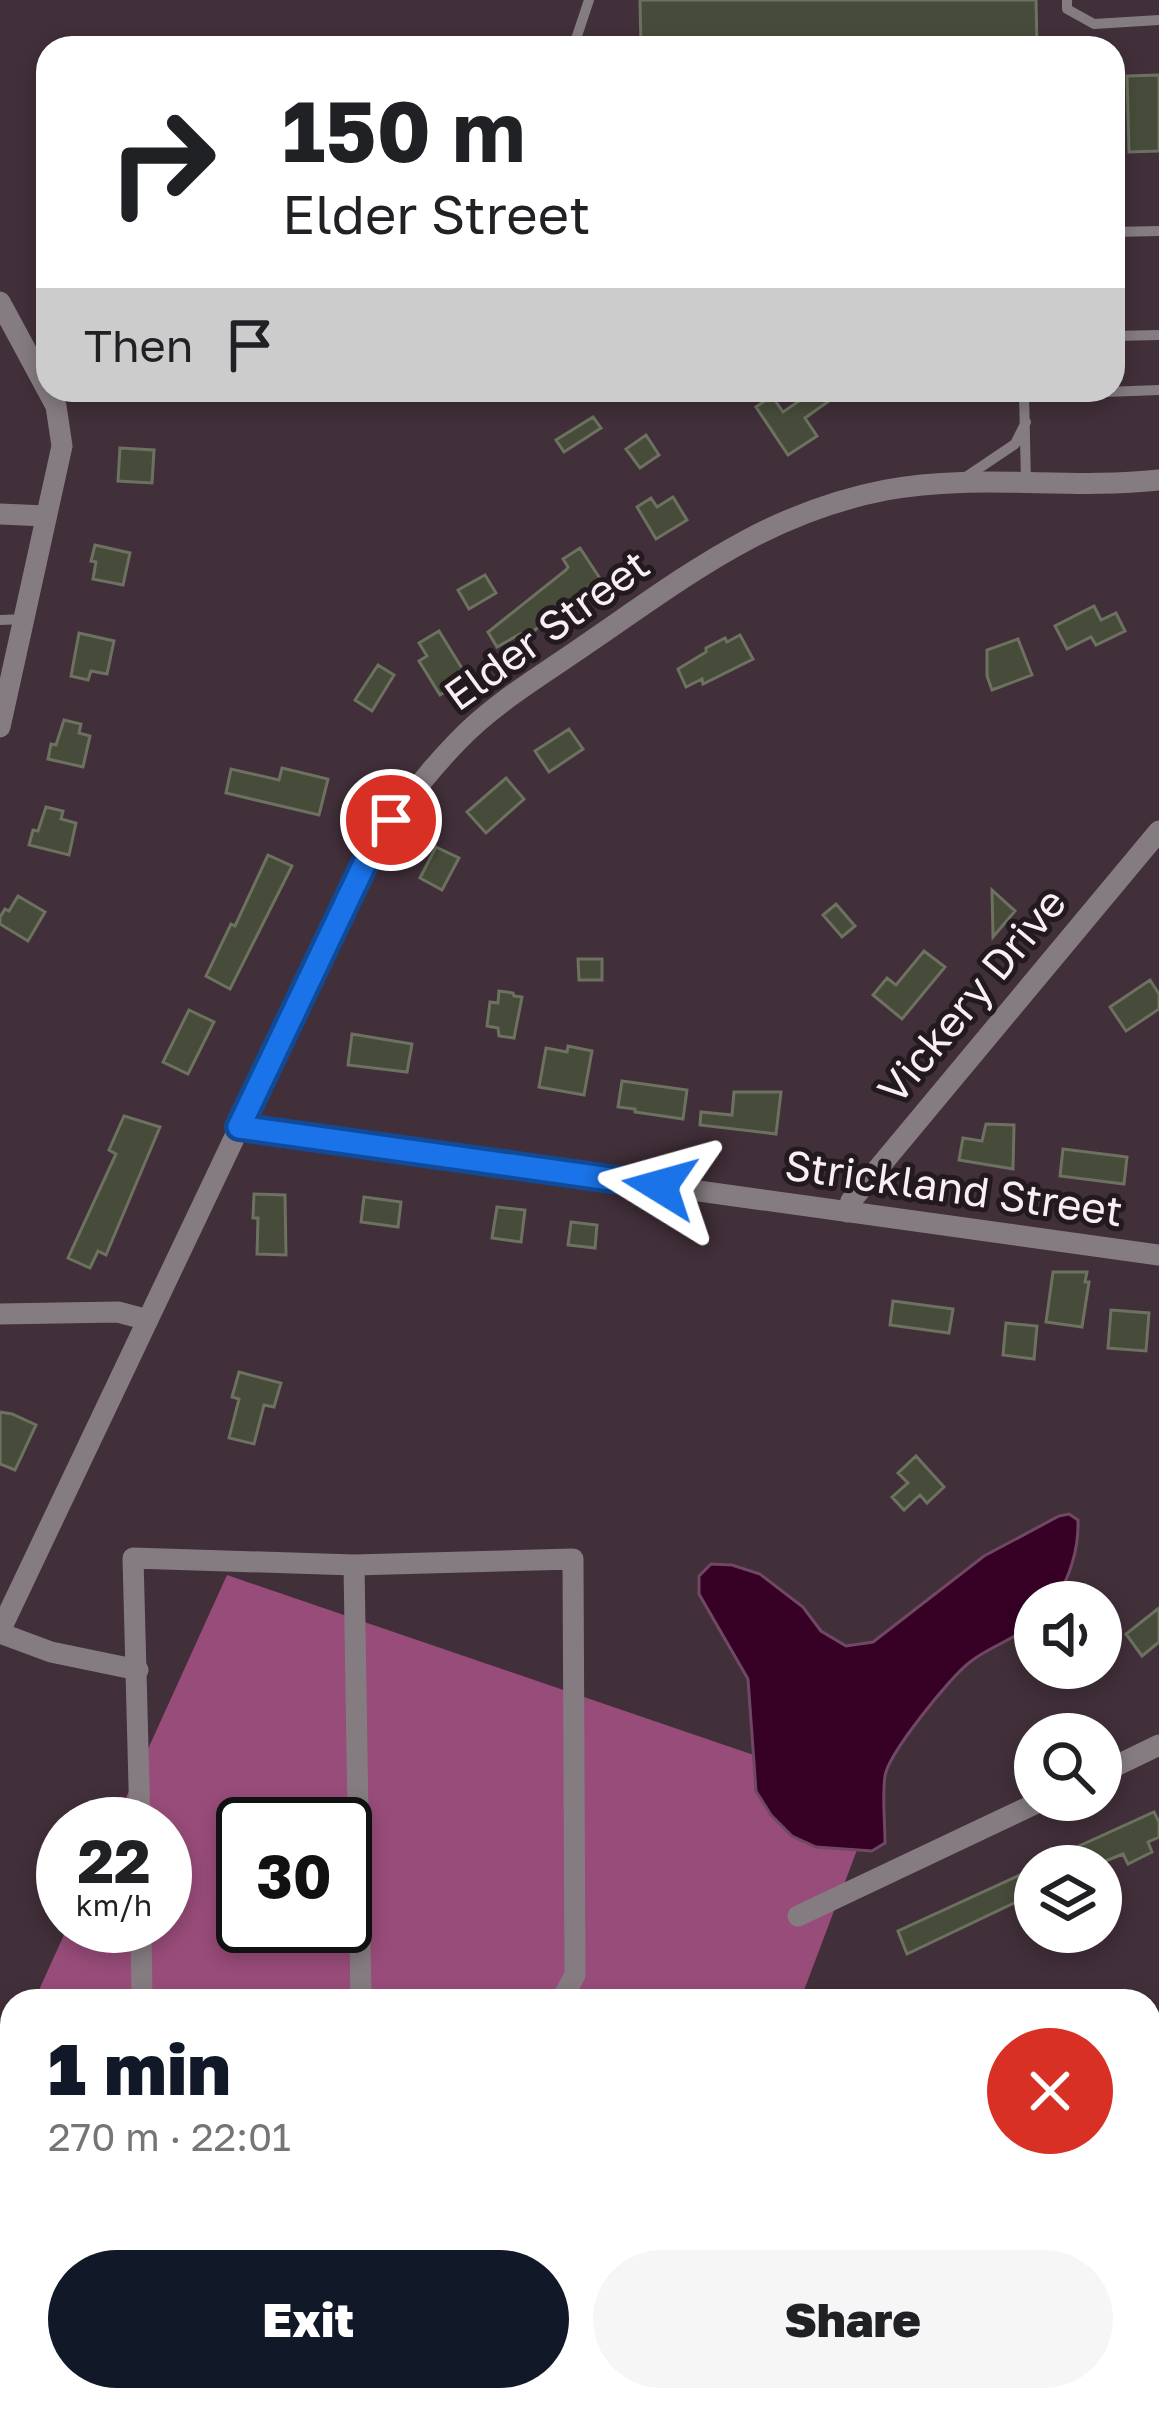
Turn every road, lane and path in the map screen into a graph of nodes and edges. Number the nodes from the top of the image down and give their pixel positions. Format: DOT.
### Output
graph roads {
  1 [pos="589,0"];
  2 [pos="1066,0"];
  3 [pos="1159,20"];
  4 [pos="577,36"];
  5 [pos="1159,231"];
  6 [pos="1125,232"];
  7 [pos="0,302"];
  8 [pos="1159,335"];
  9 [pos="1125,336"];
  10 [pos="36,369"];
  11 [pos="1159,390"];
  12 [pos="1125,391"];
  13 [pos="54,402"];
  14 [pos="1025,402"];
  15 [pos="1026,422"];
  16 [pos="1159,480"];
  17 [pos="957,482"];
  18 [pos="1026,483"];
  19 [pos="0,514"];
  20 [pos="46,516"];
  21 [pos="24,619"];
  22 [pos="0,620"];
  23 [pos="0,727"];
  24 [pos="1159,831"];
  25 [pos="239,1127"];
  26 [pos="847,1211"];
  27 [pos="1159,1255"];
  28 [pos="0,1314"];
  29 [pos="148,1320"];
  30 [pos="354,1564"];
  31 [pos="0,1632"];
  32 [pos="138,1670"];
  33 [pos="1159,1745"];
  34 [pos="1122,1763"];
  35 [pos="140,1797"];
  36 [pos="1014,1814"];
  37 [pos="798,1916"];
  38 [pos="141,1953"];
  39 [pos="142,1989"];
  40 [pos="361,1989"];
  41 [pos="568,1989"];
  1 -- 4 [label="lane"];
  2 -- 3 [label="lane"];
  5 -- 6 [label="lane"];
  7 -- 10 [label="street"];
  8 -- 9 [label="lane"];
  11 -- 12 [label="lane"];
  13 -- 20 [label="street"];
  14 -- 15 [label="lane"];
  15 -- 17 [label="lane"];
  15 -- 18 [label="lane"];
  16 -- 18 [label="street, Elder Street"];
  17 -- 18 [label="street, Elder Street"];
  17 -- 25 [label="street, Elder Street"];
  19 -- 20 [label="street"];
  20 -- 21 [label="street"];
  21 -- 22 [label="lane"];
  21 -- 23 [label="street"];
  24 -- 26 [label="street, Vickery Drive"];
  25 -- 26 [label="street, Strickland Street"];
  25 -- 29 [label="street, Elder Street"];
  26 -- 27 [label="street, Strickland Street"];
  28 -- 29 [label="street"];
  29 -- 31 [label="street, Elder Street"];
  30 -- 32 [label="street"];
  30 -- 40 [label="street"];
  30 -- 41 [label="street"];
  31 -- 32 [label="street"];
  32 -- 35 [label="street"];
  33 -- 34 [label="street"];
  36 -- 37 [label="street"];
  38 -- 39 [label="street"];
}
